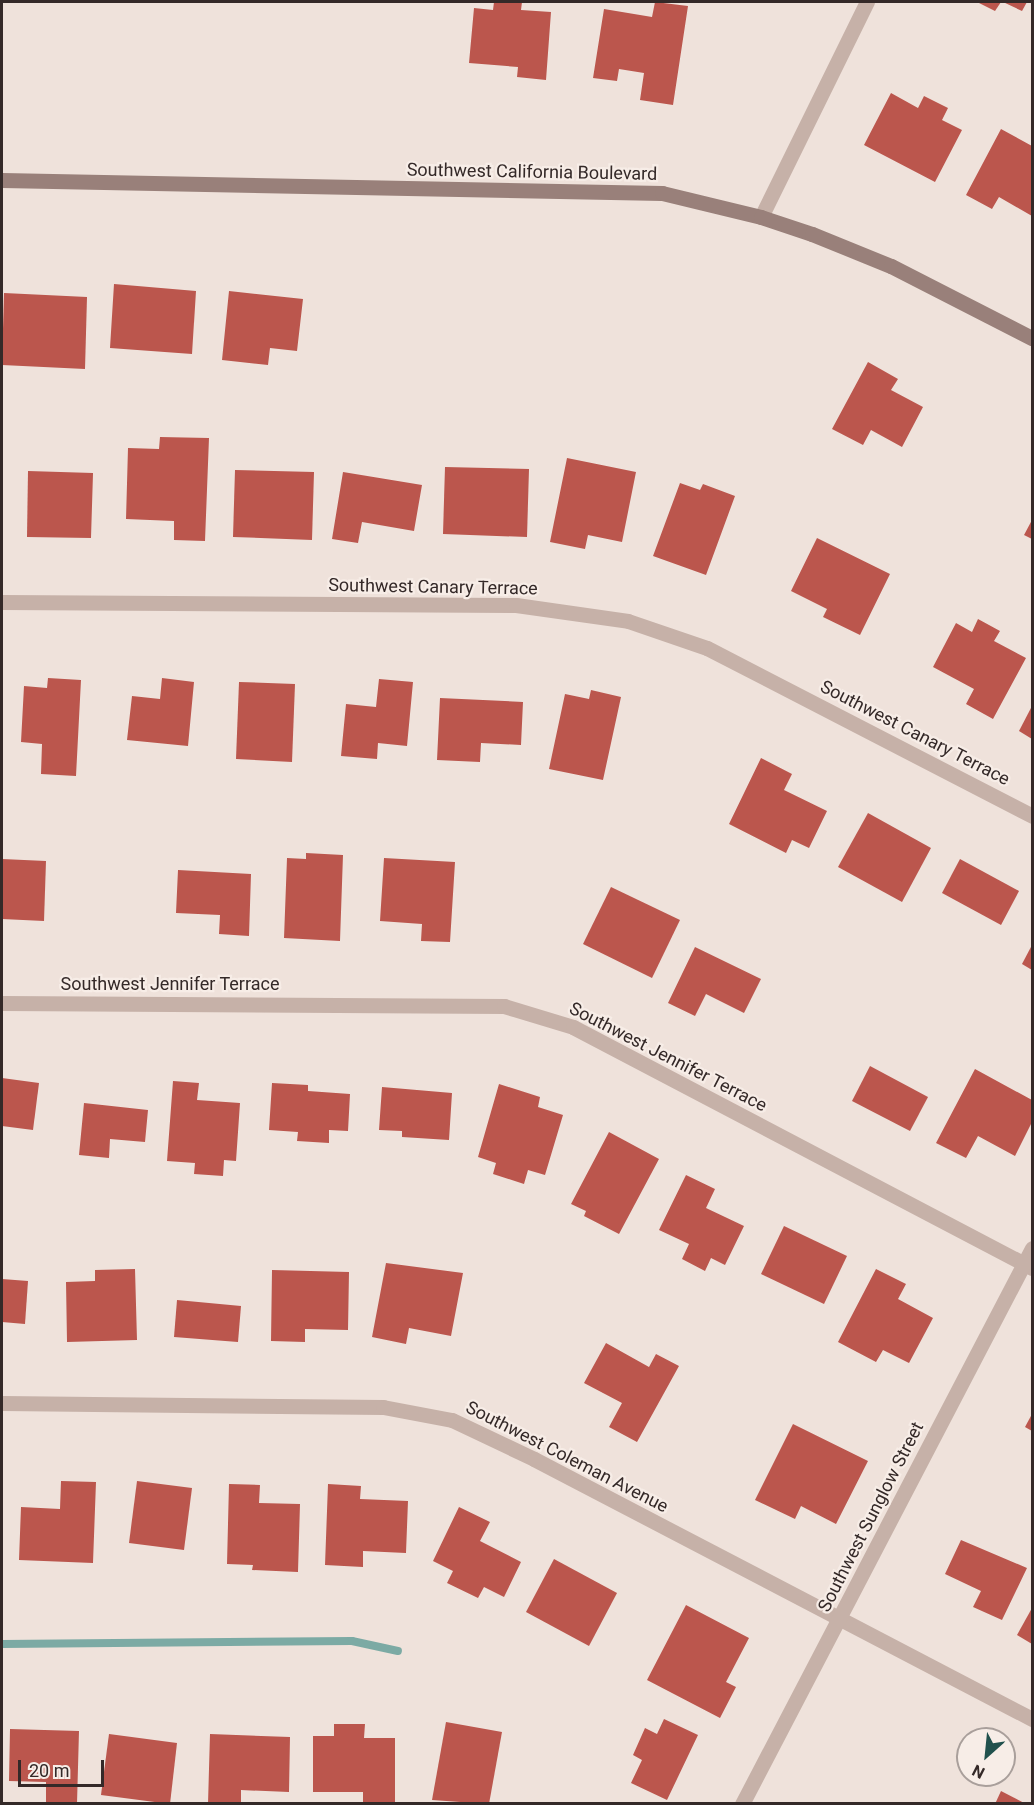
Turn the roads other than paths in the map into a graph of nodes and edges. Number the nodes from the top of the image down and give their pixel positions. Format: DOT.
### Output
graph roads {
  1 [pos="867,2"];
  2 [pos="2,180"];
  3 [pos="761,217"];
  4 [pos="1032,339"];
  5 [pos="2,602"];
  6 [pos="1032,816"];
  7 [pos="2,1003"];
  8 [pos="1032,1248"];
  9 [pos="1028,1266"];
  10 [pos="2,1403"];
  11 [pos="840,1620"];
  12 [pos="1032,1719"];
  13 [pos="742,1803"];
  1 -- 3 [label="street"];
  2 -- 3 [label="street, Southwest California Boulevard"];
  3 -- 4 [label="street, Southwest California Boulevard"];
  5 -- 6 [label="street, Southwest Canary Terrace"];
  7 -- 9 [label="street, Southwest Jennifer Terrace"];
  8 -- 9 [label="street, Southwest Sunglow Street"];
  9 -- 11 [label="street, Southwest Sunglow Street"];
  10 -- 11 [label="street, Southwest Coleman Avenue"];
  11 -- 12 [label="street, Southwest Coleman Avenue"];
  11 -- 13 [label="street, Southwest Sunglow Street"];
}
